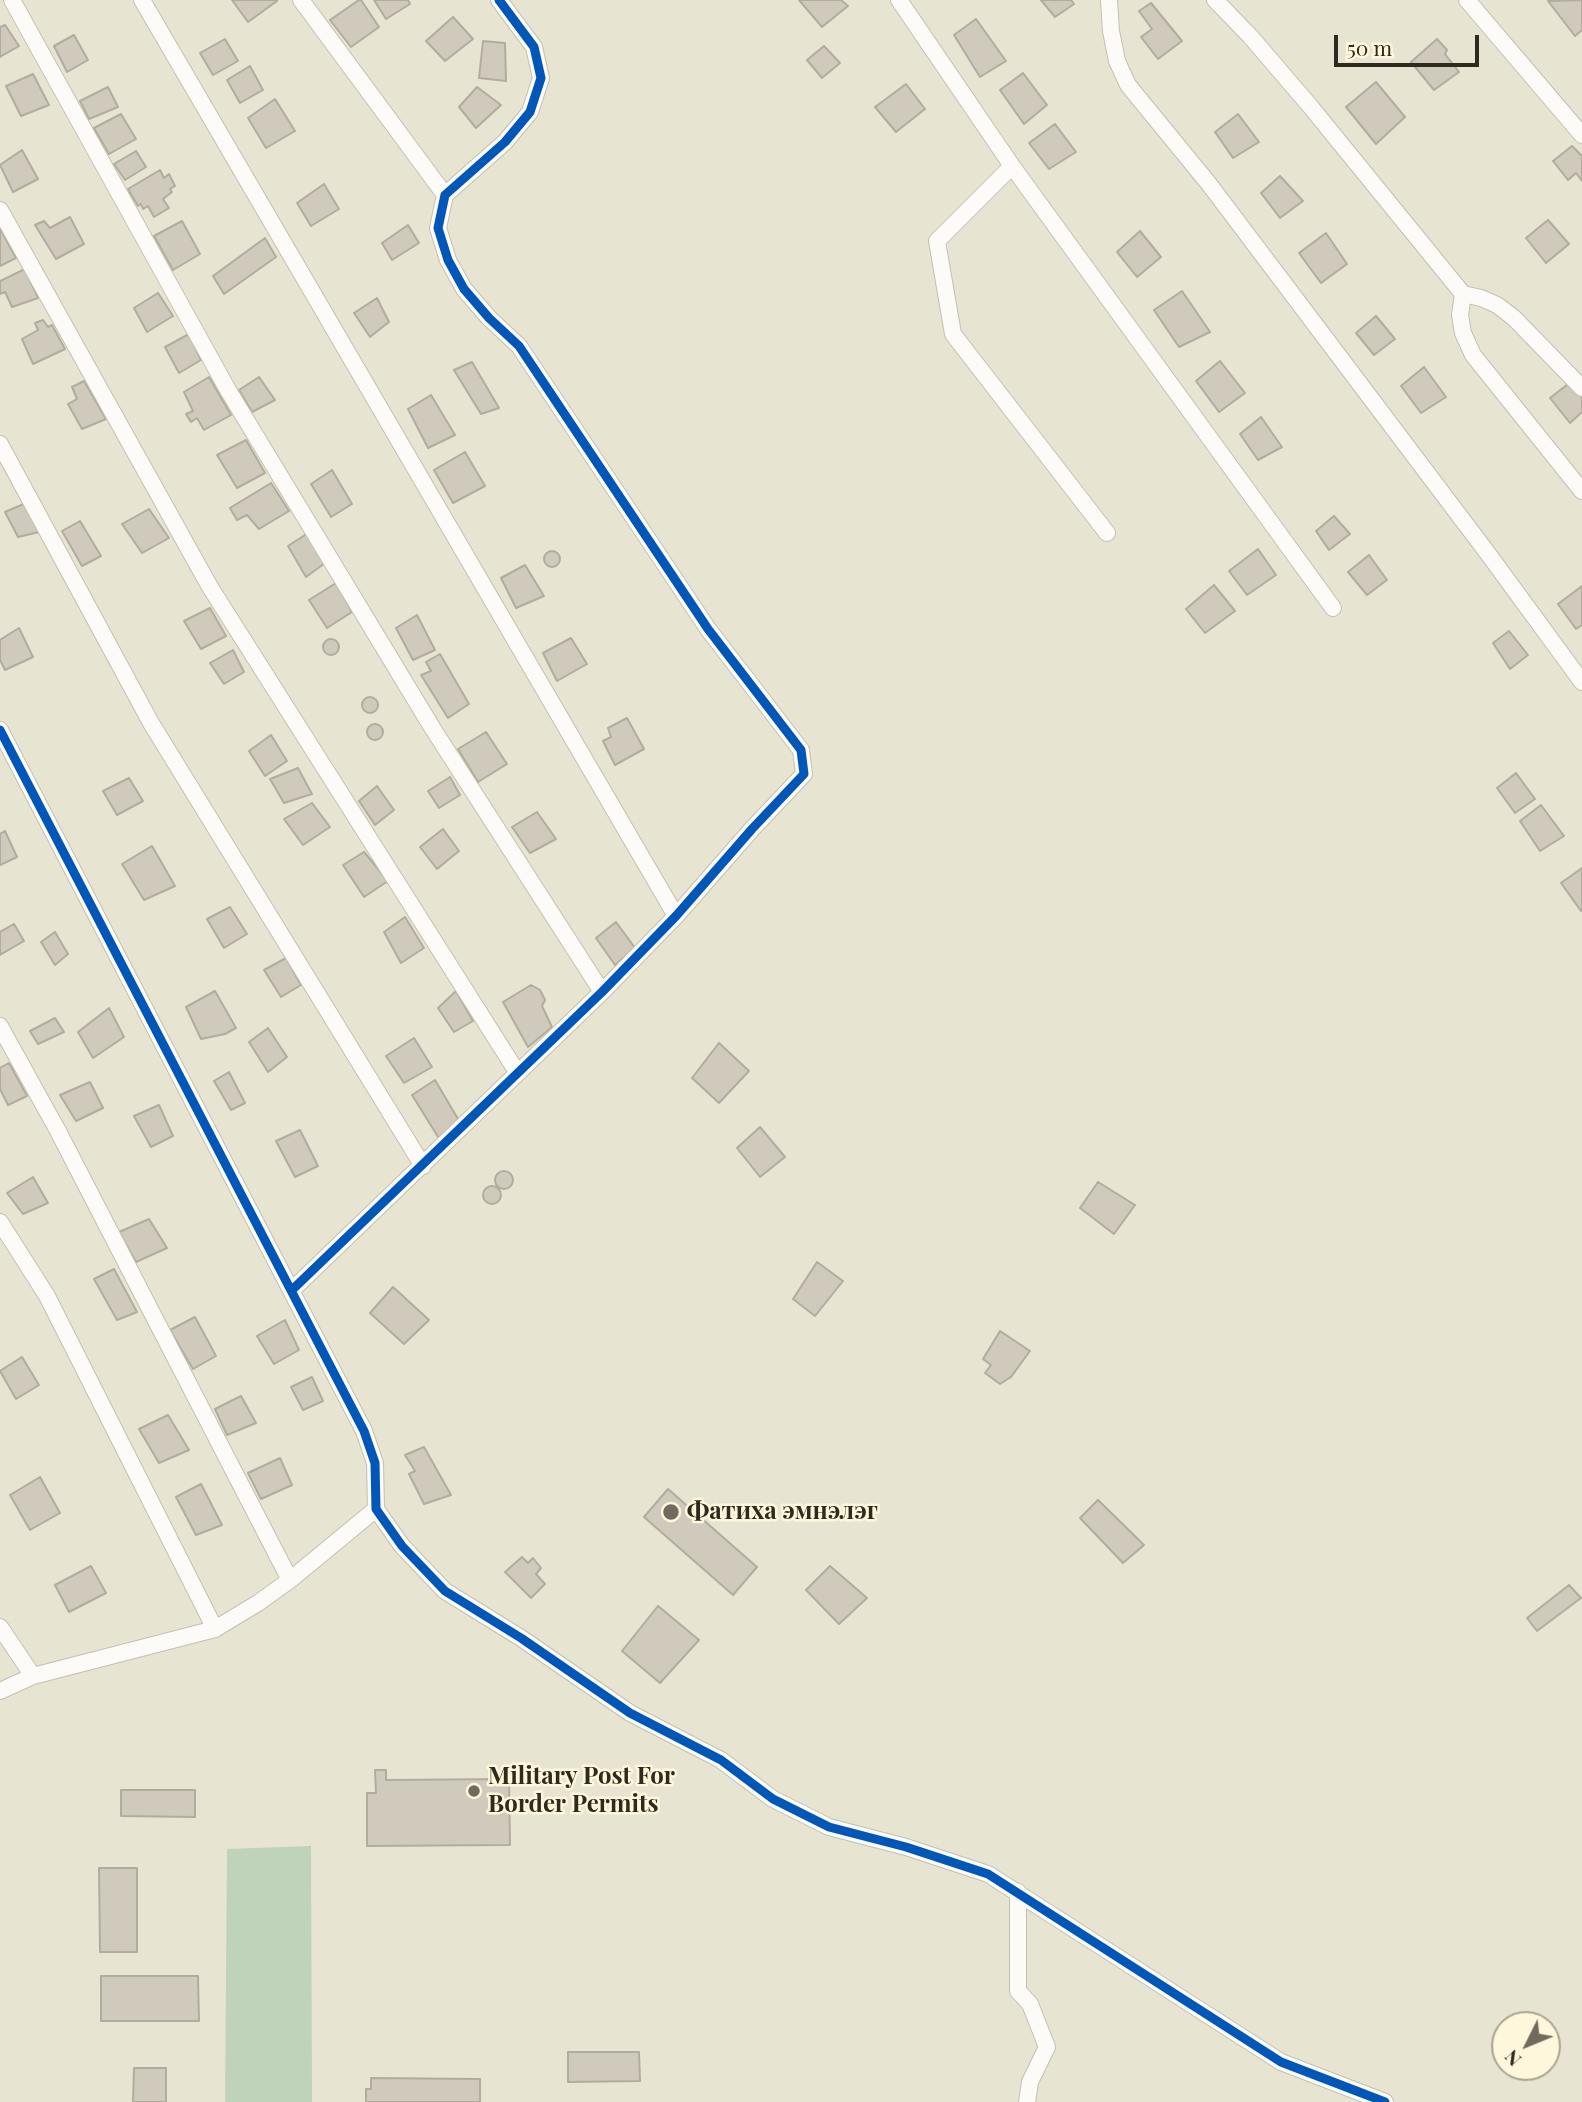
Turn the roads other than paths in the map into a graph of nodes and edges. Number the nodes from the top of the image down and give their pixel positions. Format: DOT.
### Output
graph roads {
  1 [pos="12,0"];
  2 [pos="142,0"];
  3 [pos="301,0"];
  4 [pos="499,0"];
  5 [pos="899,0"];
  6 [pos="1109,0"];
  7 [pos="1214,0"];
  8 [pos="1467,0"];
  9 [pos="1582,135"];
  10 [pos="1012,166"];
  11 [pos="445,195"];
  12 [pos="0,210"];
  13 [pos="1463,294"];
  14 [pos="1582,388"];
  15 [pos="0,444"];
  16 [pos="1582,491"];
  17 [pos="1107,533"];
  18 [pos="1333,608"];
  19 [pos="1582,682"];
  20 [pos="0,730"];
  21 [pos="676,916"];
  22 [pos="601,992"];
  23 [pos="0,1026"];
  24 [pos="517,1072"];
  25 [pos="423,1166"];
  26 [pos="0,1222"];
  27 [pos="292,1290"];
  28 [pos="376,1509"];
  29 [pos="290,1580"];
  30 [pos="0,1628"];
  31 [pos="215,1629"];
  32 [pos="33,1676"];
  33 [pos="0,1691"];
  34 [pos="1018,1892"];
  35 [pos="1027,2102"];
  36 [pos="1385,2102"];
  1 -- 22 [label="street"];
  2 -- 21 [label="street"];
  3 -- 11 [label="street"];
  4 -- 11 [label="street"];
  5 -- 10 [label="street"];
  6 -- 19 [label="street"];
  7 -- 13 [label="street"];
  8 -- 9 [label="street"];
  10 -- 17 [label="street"];
  10 -- 18 [label="street"];
  11 -- 21 [label="street"];
  12 -- 24 [label="street"];
  13 -- 14 [label="street"];
  13 -- 16 [label="street"];
  15 -- 25 [label="street"];
  20 -- 27 [label="street"];
  21 -- 22 [label="street"];
  22 -- 24 [label="street"];
  23 -- 29 [label="street"];
  24 -- 25 [label="street"];
  25 -- 27 [label="street"];
  26 -- 31 [label="street"];
  27 -- 28 [label="street"];
  28 -- 29 [label="street"];
  28 -- 34 [label="street"];
  29 -- 31 [label="street"];
  30 -- 32 [label="street"];
  31 -- 32 [label="street"];
  32 -- 33 [label="street"];
  34 -- 35 [label="street"];
  34 -- 36 [label="street"];
}
